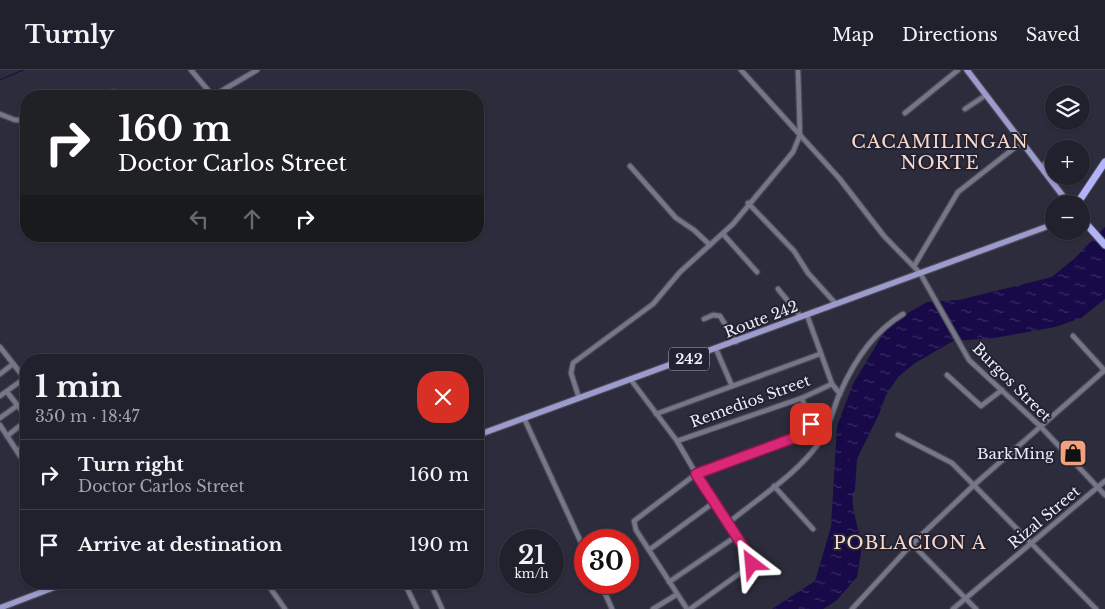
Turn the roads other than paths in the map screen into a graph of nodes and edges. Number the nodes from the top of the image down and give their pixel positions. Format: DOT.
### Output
graph roads {
  1 [pos="191,70"];
  2 [pos="256,70"];
  3 [pos="741,70"];
  4 [pos="798,70"];
  5 [pos="958,70"];
  6 [pos="967,70"];
  7 [pos="208,90"];
  8 [pos="223,90"];
  9 [pos="986,95"];
  10 [pos="965,109"];
  11 [pos="905,113"];
  12 [pos="0,114"];
  13 [pos="20,120"];
  14 [pos="800,134"];
  15 [pos="1022,142"];
  16 [pos="1105,162"];
  17 [pos="1045,164"];
  18 [pos="630,166"];
  19 [pos="1041,167"];
  20 [pos="1062,195"];
  21 [pos="1083,195"];
  22 [pos="748,203"];
  23 [pos="1045,227"];
  24 [pos="1090,227"];
  25 [pos="723,234"];
  26 [pos="710,245"];
  27 [pos="1105,245"];
  28 [pos="914,266"];
  29 [pos="757,272"];
  30 [pos="920,273"];
  31 [pos="778,288"];
  32 [pos="836,304"];
  33 [pos="903,314"];
  34 [pos="804,316"];
  35 [pos="704,319"];
  36 [pos="1073,336"];
  37 [pos="736,342"];
  38 [pos="716,349"];
  39 [pos="1,350"];
  40 [pos="820,354"];
  41 [pos="13,364"];
  42 [pos="1105,371"];
  43 [pos="20,372"];
  44 [pos="0,374"];
  45 [pos="947,375"];
  46 [pos="631,380"];
  47 [pos="20,383"];
  48 [pos="832,384"];
  49 [pos="732,386"];
  50 [pos="1002,390"];
  51 [pos="7,392"];
  52 [pos="840,394"];
  53 [pos="0,396"];
  54 [pos="579,398"];
  55 [pos="802,398"];
  56 [pos="18,405"];
  57 [pos="20,408"];
  58 [pos="656,414"];
  59 [pos="0,418"];
  60 [pos="524,418"];
  61 [pos="0,425"];
  62 [pos="20,426"];
  63 [pos="1040,426"];
  64 [pos="484,433"];
  65 [pos="898,435"];
  66 [pos="7,436"];
  67 [pos="677,441"];
  68 [pos="20,449"];
  69 [pos="17,451"];
  70 [pos="20,456"];
  71 [pos="696,474"];
  72 [pos="1105,481"];
  73 [pos="974,485"];
  74 [pos="774,486"];
  75 [pos="1098,487"];
  76 [pos="1105,495"];
  77 [pos="713,503"];
  78 [pos="727,524"];
  79 [pos="575,529"];
  80 [pos="813,529"];
  81 [pos="735,537"];
  82 [pos="1033,543"];
  83 [pos="912,544"];
  84 [pos="650,550"];
  85 [pos="669,582"];
  86 [pos="50,589"];
  87 [pos="271,589"];
  88 [pos="407,589"];
  89 [pos="433,589"];
  90 [pos="605,594"];
  91 [pos="676,595"];
  92 [pos="966,599"];
  93 [pos="0,608"];
  94 [pos="855,608"];
  95 [pos="285,609"];
  96 [pos="417,609"];
  97 [pos="442,609"];
  98 [pos="612,609"];
  99 [pos="653,609"];
  100 [pos="688,609"];
  101 [pos="953,609"];
  102 [pos="976,609"];
  103 [pos="1096,609"];
  1 -- 7 [label="street"];
  2 -- 8 [label="street"];
  3 -- 14 [label="street, Burgos Street"];
  4 -- 14 [label="street"];
  5 -- 11 [label="street"];
  6 -- 9 [label="main road"];
  9 -- 10 [label="street"];
  9 -- 15 [label="main road"];
  12 -- 13 [label="street"];
  14 -- 22 [label="street"];
  14 -- 28 [label="street, Burgos Street"];
  15 -- 19 [label="main road"];
  15 -- 28 [label="street"];
  16 -- 21 [label="highway"];
  17 -- 19 [label="street"];
  18 -- 26 [label="street"];
  19 -- 20 [label="main road"];
  22 -- 25 [label="street"];
  22 -- 32 [label="street"];
  23 -- 30 [label="main road, Route 242 / 242"];
  24 -- 27 [label="highway"];
  25 -- 26 [label="street"];
  25 -- 29 [label="street"];
  26 -- 54 [label="street"];
  28 -- 30 [label="street, Burgos Street"];
  30 -- 32 [label="main road, Route 242 / 242"];
  30 -- 50 [label="street, Burgos Street"];
  31 -- 34 [label="street"];
  32 -- 34 [label="main road, Route 242 / 242"];
  33 -- 52 [label="street"];
  34 -- 37 [label="main road, Route 242 / 242"];
  34 -- 40 [label="street"];
  35 -- 37 [label="street"];
  36 -- 42 [label="street"];
  37 -- 38 [label="main road, Route 242 / 242"];
  38 -- 46 [label="main road, Route 242 / 242"];
  38 -- 49 [label="street"];
  39 -- 41 [label="street"];
  40 -- 48 [label="street"];
  40 -- 49 [label="street"];
  41 -- 43 [label="street"];
  41 -- 44 [label="street"];
  42 -- 63 [label="street"];
  45 -- 50 [label="street"];
  46 -- 54 [label="main road, Route 242 / 242"];
  46 -- 58 [label="street"];
  47 -- 51 [label="street"];
  48 -- 52 [label="street"];
  48 -- 55 [label="street, Remedios Street"];
  49 -- 58 [label="street"];
  50 -- 63 [label="street, Burgos Street"];
  51 -- 53 [label="street"];
  51 -- 56 [label="street"];
  52 -- 74 [label="street"];
  54 -- 60 [label="main road, Route 242 / 242"];
  55 -- 67 [label="street, Remedios Street"];
  55 -- 71 [label="street"];
  56 -- 57 [label="street"];
  56 -- 59 [label="street"];
  58 -- 67 [label="street"];
  60 -- 64 [label="main road, Route 242 / 242"];
  60 -- 79 [label="street"];
  61 -- 66 [label="street"];
  62 -- 66 [label="street"];
  63 -- 73 [label="street"];
  63 -- 75 [label="street, Burgos Street"];
  65 -- 73 [label="street"];
  66 -- 69 [label="street"];
  67 -- 71 [label="street"];
  68 -- 69 [label="street"];
  69 -- 70 [label="street"];
  71 -- 77 [label="street"];
  71 -- 84 [label="street"];
  72 -- 75 [label="street, Rizal Street"];
  73 -- 82 [label="street"];
  73 -- 83 [label="street"];
  74 -- 78 [label="street"];
  74 -- 80 [label="street"];
  75 -- 76 [label="street, Burgos Street"];
  75 -- 82 [label="street, Rizal Street"];
  77 -- 78 [label="street"];
  77 -- 84 [label="street"];
  78 -- 81 [label="street"];
  81 -- 85 [label="street"];
  81 -- 100 [label="street"];
  82 -- 92 [label="street, Rizal Street"];
  82 -- 103 [label="street"];
  83 -- 92 [label="street"];
  83 -- 94 [label="street"];
  84 -- 85 [label="street"];
  85 -- 91 [label="street"];
  86 -- 93 [label="main road"];
  87 -- 95 [label="street"];
  88 -- 96 [label="street"];
  89 -- 97 [label="street"];
  90 -- 98 [label="street"];
  91 -- 99 [label="street"];
  91 -- 100 [label="street"];
  92 -- 101 [label="street, Rizal Street"];
  92 -- 102 [label="street"];
}
